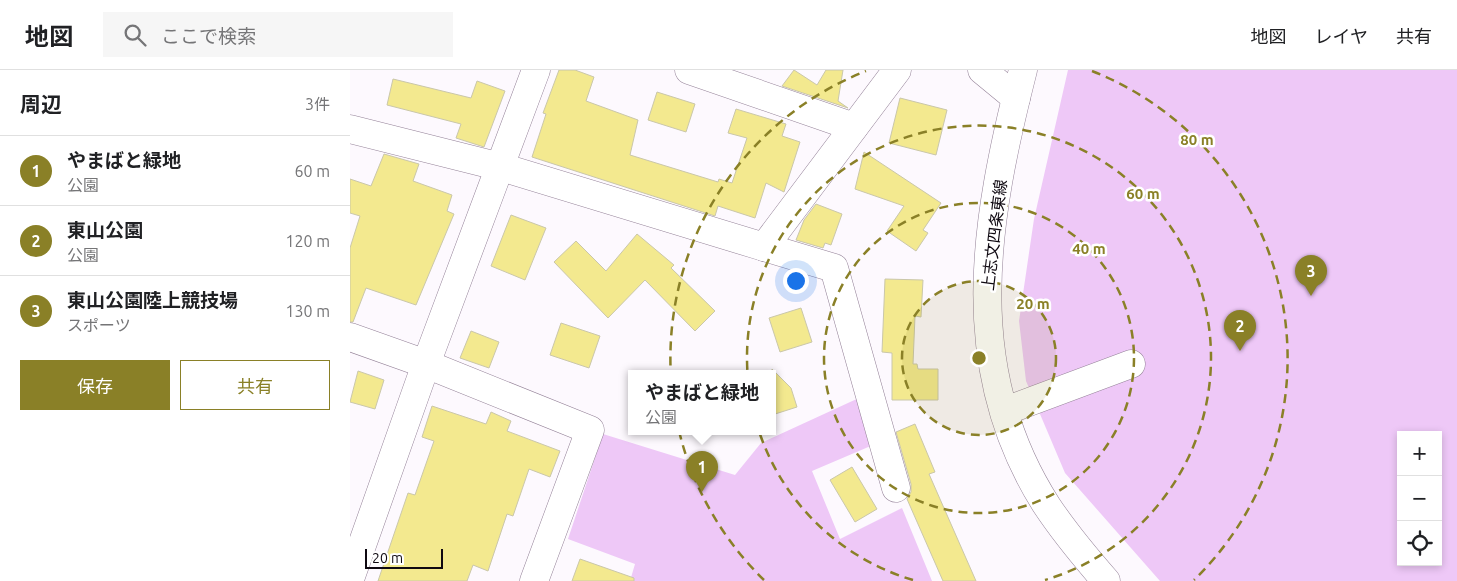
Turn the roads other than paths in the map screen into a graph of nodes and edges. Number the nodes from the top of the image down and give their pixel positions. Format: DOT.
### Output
graph roads {
  1 [pos="536,70"];
  2 [pos="689,70"];
  3 [pos="897,70"];
  4 [pos="982,70"];
  5 [pos="1023,70"];
  6 [pos="1016,98"];
  7 [pos="854,127"];
  8 [pos="350,129"];
  9 [pos="501,167"];
  10 [pos="764,247"];
  11 [pos="350,337"];
  12 [pos="426,364"];
  13 [pos="1131,364"];
  14 [pos="1005,411"];
  15 [pos="896,488"];
  16 [pos="356,543"];
  17 [pos="350,579"];
  18 [pos="534,581"];
  19 [pos="1106,581"];
  1 -- 9 [label="street"];
  2 -- 7 [label="street"];
  3 -- 7 [label="street"];
  4 -- 6 [label="street"];
  5 -- 6 [label="street, 上志文四条東線"];
  6 -- 14 [label="street, 上志文四条東線"];
  7 -- 10 [label="street"];
  8 -- 9 [label="street"];
  9 -- 10 [label="street"];
  9 -- 12 [label="street"];
  10 -- 15 [label="street"];
  11 -- 12 [label="street"];
  12 -- 16 [label="street"];
  12 -- 18 [label="street"];
  13 -- 14 [label="street"];
  14 -- 19 [label="street, 上志文四条東線"];
  16 -- 17 [label="street"];
}
